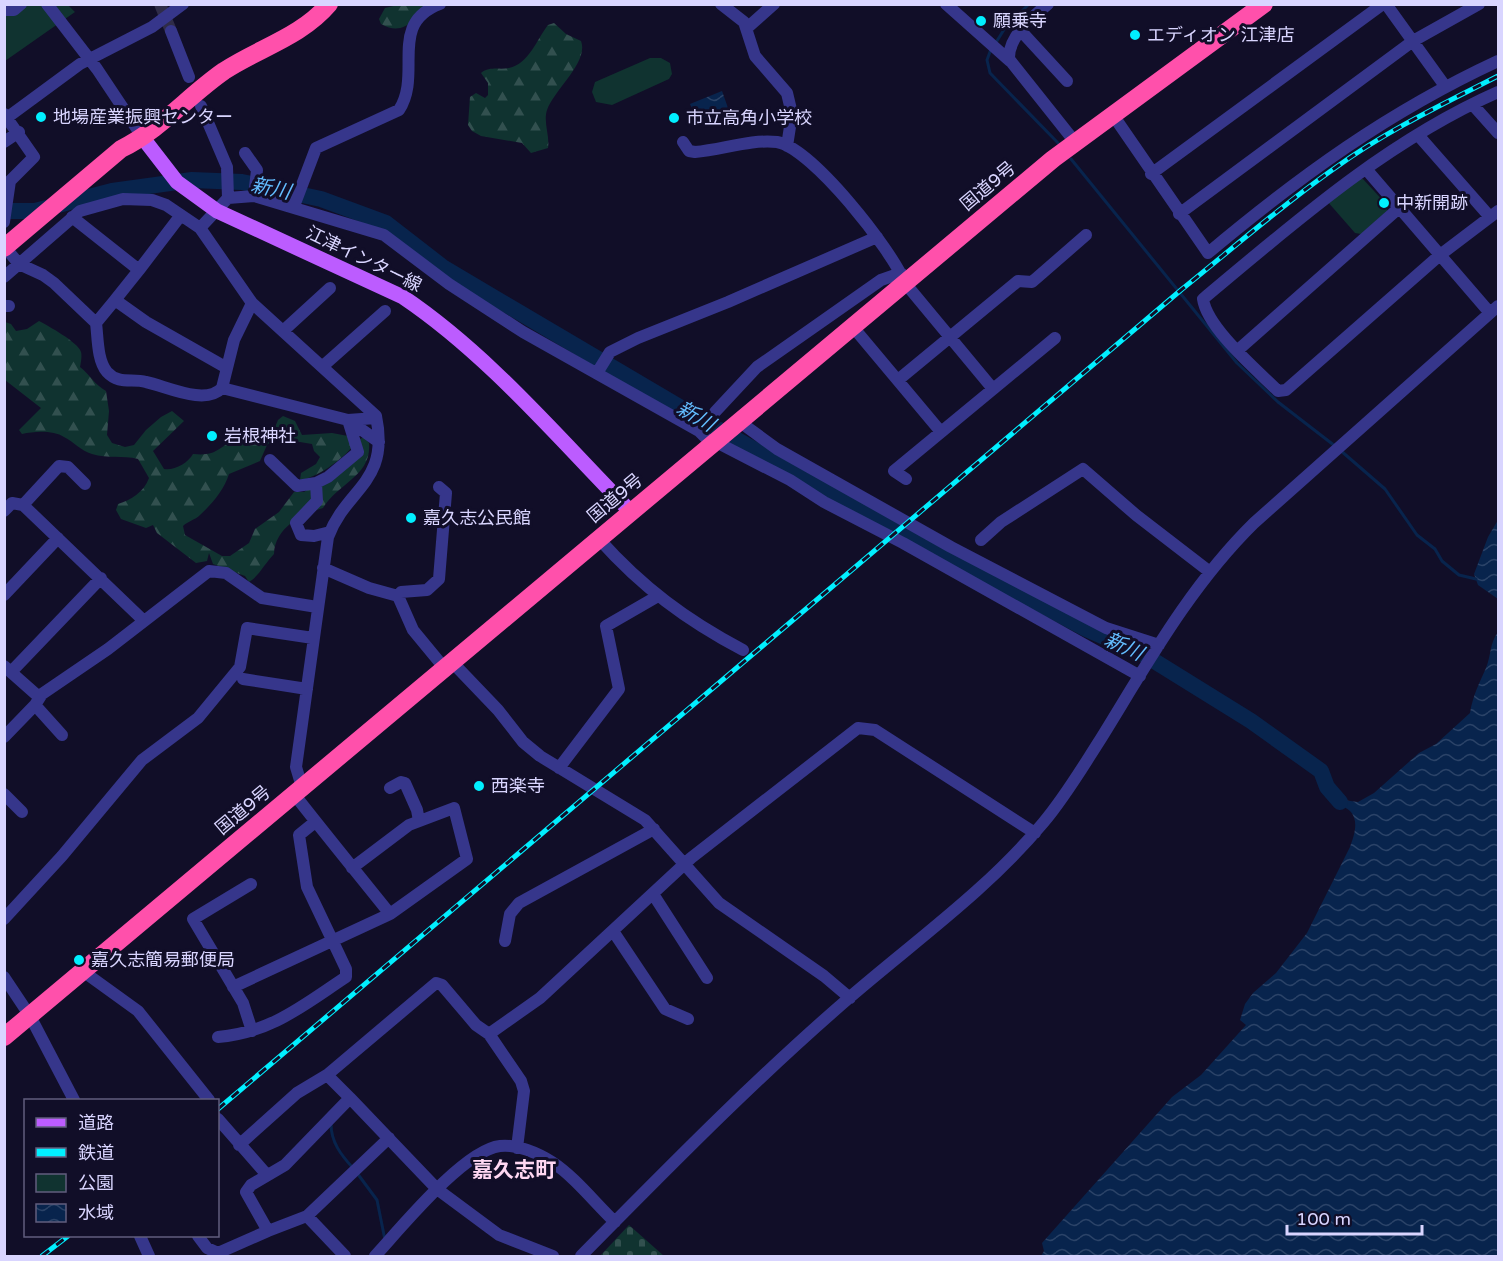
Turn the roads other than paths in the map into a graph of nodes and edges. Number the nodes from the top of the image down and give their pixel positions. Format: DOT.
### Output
graph roads {
  1 [pos="21,4"];
  2 [pos="47,4"];
  3 [pos="183,4"];
  4 [pos="329,4"];
  5 [pos="440,4"];
  6 [pos="721,4"];
  7 [pos="774,4"];
  8 [pos="946,4"];
  9 [pos="1048,4"];
  10 [pos="1264,4"];
  11 [pos="1384,4"];
  12 [pos="1479,4"];
  13 [pos="4,10"];
  14 [pos="747,28"];
  15 [pos="171,31"];
  16 [pos="1021,31"];
  17 [pos="1413,41"];
  18 [pos="89,59"];
  19 [pos="1498,60"];
  20 [pos="1010,61"];
  21 [pos="189,76"];
  22 [pos="1067,81"];
  23 [pos="1445,86"];
  24 [pos="1498,92"];
  25 [pos="1473,105"];
  26 [pos="201,106"];
  27 [pos="1113,115"];
  28 [pos="6,116"];
  29 [pos="19,132"];
  30 [pos="1498,133"];
  31 [pos="1418,135"];
  32 [pos="143,138"];
  33 [pos="4,142"];
  34 [pos="683,142"];
  35 [pos="1075,142"];
  36 [pos="787,146"];
  37 [pos="245,153"];
  38 [pos="1366,169"];
  39 [pos="1151,174"];
  40 [pos="92,178"];
  41 [pos="229,195"];
  42 [pos="254,195"];
  43 [pos="295,205"];
  44 [pos="1399,208"];
  45 [pos="218,211"];
  46 [pos="1179,214"];
  47 [pos="1494,214"];
  48 [pos="181,215"];
  49 [pos="72,216"];
  50 [pos="6,219"];
  51 [pos="200,228"];
  52 [pos="1086,235"];
  53 [pos="878,237"];
  54 [pos="4,247"];
  55 [pos="1440,255"];
  56 [pos="12,263"];
  57 [pos="139,270"];
  58 [pos="4,277"];
  59 [pos="903,278"];
  60 [pos="330,288"];
  61 [pos="115,300"];
  62 [pos="252,303"];
  63 [pos="1494,309"];
  64 [pos="386,311"];
  65 [pos="96,322"];
  66 [pos="853,327"];
  67 [pos="283,331"];
  68 [pos="950,337"];
  69 [pos="1055,338"];
  70 [pos="1238,350"];
  71 [pos="323,366"];
  72 [pos="227,368"];
  73 [pos="598,371"];
  74 [pos="898,380"];
  75 [pos="222,388"];
  76 [pos="993,389"];
  77 [pos="715,412"];
  78 [pos="376,418"];
  79 [pos="348,420"];
  80 [pos="738,424"];
  81 [pos="940,432"];
  82 [pos="379,442"];
  83 [pos="716,442"];
  84 [pos="270,460"];
  85 [pos="906,479"];
  86 [pos="316,483"];
  87 [pos="85,484"];
  88 [pos="439,487"];
  89 [pos="24,505"];
  90 [pos="4,510"];
  91 [pos="631,512"];
  92 [pos="330,532"];
  93 [pos="58,538"];
  94 [pos="599,539"];
  95 [pos="981,540"];
  96 [pos="323,568"];
  97 [pos="1210,572"];
  98 [pos="101,578"];
  99 [pos="4,595"];
  100 [pos="398,596"];
  101 [pos="658,596"];
  102 [pos="317,607"];
  103 [pos="144,621"];
  104 [pos="314,638"];
  105 [pos="1158,647"];
  106 [pos="743,650"];
  107 [pos="450,666"];
  108 [pos="8,669"];
  109 [pos="1142,673"];
  110 [pos="243,679"];
  111 [pos="307,689"];
  112 [pos="37,701"];
  113 [pos="62,735"];
  114 [pos="4,737"];
  115 [pos="559,768"];
  116 [pos="390,788"];
  117 [pos="298,791"];
  118 [pos="4,794"];
  119 [pos="22,812"];
  120 [pos="419,821"];
  121 [pos="315,822"];
  122 [pos="654,829"];
  123 [pos="1035,833"];
  124 [pos="685,865"];
  125 [pos="352,868"];
  126 [pos="250,884"];
  127 [pos="653,894"];
  128 [pos="390,914"];
  129 [pos="4,919"];
  130 [pos="613,931"];
  131 [pos="333,941"];
  132 [pos="505,941"];
  133 [pos="84,972"];
  134 [pos="4,978"];
  135 [pos="707,978"];
  136 [pos="233,987"];
  137 [pos="850,998"];
  138 [pos="30,1016"];
  139 [pos="688,1019"];
  140 [pos="252,1031"];
  141 [pos="489,1034"];
  142 [pos="4,1037"];
  143 [pos="218,1037"];
  144 [pos="327,1075"];
  145 [pos="350,1098"];
  146 [pos="73,1099"];
  147 [pos="206,1099"];
  148 [pos="219,1120"];
  149 [pos="389,1138"];
  150 [pos="239,1145"];
  151 [pos="517,1148"];
  152 [pos="267,1175"];
  153 [pos="437,1189"];
  154 [pos="306,1216"];
  155 [pos="615,1222"];
  156 [pos="268,1231"];
  157 [pos="140,1237"];
  158 [pos="199,1237"];
  159 [pos="149,1257"];
  160 [pos="345,1257"];
  161 [pos="375,1257"];
  162 [pos="553,1257"];
  163 [pos="581,1257"];
  1 -- 13 [label="street"];
  2 -- 18 [label="street"];
  3 -- 18 [label="street"];
  4 -- 32 [label="highway"];
  5 -- 43 [label="street"];
  6 -- 14 [label="street"];
  7 -- 14 [label="street"];
  8 -- 20 [label="street"];
  9 -- 16 [label="street"];
  10 -- 27 [label="highway, 国道9号"];
  11 -- 17 [label="street"];
  11 -- 39 [label="street"];
  12 -- 17 [label="street"];
  14 -- 36 [label="street"];
  15 -- 21 [label="street"];
  16 -- 20 [label="street"];
  16 -- 22 [label="street"];
  17 -- 23 [label="street"];
  17 -- 46 [label="street"];
  18 -- 28 [label="street"];
  18 -- 32 [label="street"];
  19 -- 23 [label="street"];
  20 -- 35 [label="street"];
  23 -- 46 [label="street"];
  24 -- 25 [label="street"];
  25 -- 30 [label="street"];
  25 -- 31 [label="street"];
  26 -- 41 [label="street"];
  27 -- 35 [label="highway, 国道9号"];
  27 -- 39 [label="street"];
  28 -- 29 [label="street"];
  29 -- 33 [label="street"];
  29 -- 50 [label="street"];
  31 -- 38 [label="street"];
  31 -- 47 [label="street"];
  32 -- 40 [label="highway"];
  32 -- 45 [label="main road, 江津インター線"];
  34 -- 36 [label="street"];
  35 -- 59 [label="highway, 国道9号"];
  36 -- 53 [label="street"];
  37 -- 42 [label="street"];
  38 -- 44 [label="street"];
  38 -- 70 [label="street"];
  39 -- 46 [label="street"];
  40 -- 54 [label="highway"];
  40 -- 56 [label="highway"];
  41 -- 42 [label="street"];
  41 -- 45 [label="street"];
  42 -- 43 [label="street"];
  43 -- 73 [label="street"];
  44 -- 55 [label="street"];
  44 -- 70 [label="street"];
  45 -- 51 [label="street"];
  45 -- 91 [label="main road, 江津インター線"];
  47 -- 55 [label="street"];
  48 -- 49 [label="street"];
  48 -- 51 [label="street"];
  48 -- 57 [label="street"];
  49 -- 56 [label="street"];
  49 -- 57 [label="street"];
  51 -- 62 [label="street"];
  52 -- 68 [label="street"];
  53 -- 59 [label="street"];
  53 -- 73 [label="street"];
  54 -- 56 [label="street"];
  55 -- 63 [label="street"];
  55 -- 70 [label="street"];
  56 -- 58 [label="street"];
  56 -- 65 [label="street"];
  57 -- 61 [label="street"];
  59 -- 66 [label="highway, 国道9号"];
  59 -- 68 [label="street"];
  59 -- 77 [label="street"];
  60 -- 67 [label="street"];
  61 -- 65 [label="street"];
  61 -- 72 [label="street"];
  62 -- 67 [label="street"];
  62 -- 72 [label="street"];
  63 -- 97 [label="street"];
  64 -- 71 [label="street"];
  65 -- 75 [label="street"];
  66 -- 74 [label="street"];
  66 -- 80 [label="highway, 国道9号"];
  67 -- 71 [label="street"];
  68 -- 74 [label="street"];
  68 -- 76 [label="street"];
  69 -- 76 [label="street"];
  71 -- 78 [label="street"];
  72 -- 75 [label="street"];
  73 -- 83 [label="street"];
  74 -- 81 [label="street"];
  75 -- 79 [label="street"];
  76 -- 81 [label="street"];
  78 -- 79 [label="street"];
  78 -- 82 [label="street"];
  79 -- 82 [label="street"];
  79 -- 86 [label="street"];
  80 -- 83 [label="highway, 国道9号"];
  80 -- 105 [label="street"];
  81 -- 85 [label="street"];
  82 -- 92 [label="street"];
  83 -- 91 [label="highway, 国道9号"];
  83 -- 109 [label="street"];
  84 -- 86 [label="street"];
  86 -- 92 [label="street"];
  87 -- 89 [label="street"];
  88 -- 100 [label="street"];
  89 -- 90 [label="street"];
  89 -- 93 [label="street"];
  91 -- 94 [label="highway, 国道9号"];
  92 -- 96 [label="street"];
  93 -- 98 [label="street"];
  93 -- 99 [label="street"];
  94 -- 101 [label="street"];
  94 -- 107 [label="highway, 国道9号"];
  95 -- 97 [label="street"];
  96 -- 100 [label="street"];
  96 -- 102 [label="street"];
  97 -- 105 [label="street"];
  98 -- 103 [label="street"];
  98 -- 108 [label="street"];
  100 -- 107 [label="street"];
  101 -- 106 [label="street"];
  101 -- 115 [label="street"];
  102 -- 103 [label="street"];
  102 -- 104 [label="street"];
  103 -- 112 [label="street"];
  104 -- 111 [label="street"];
  104 -- 129 [label="street"];
  105 -- 109 [label="street"];
  107 -- 115 [label="street"];
  107 -- 117 [label="highway, 国道9号"];
  108 -- 112 [label="street"];
  109 -- 123 [label="street"];
  110 -- 111 [label="street"];
  111 -- 117 [label="street"];
  112 -- 113 [label="street"];
  112 -- 114 [label="street"];
  115 -- 122 [label="street"];
  116 -- 120 [label="street"];
  117 -- 121 [label="street"];
  117 -- 133 [label="highway, 国道9号"];
  118 -- 119 [label="street"];
  120 -- 125 [label="street"];
  120 -- 128 [label="street"];
  121 -- 125 [label="street"];
  121 -- 131 [label="street"];
  122 -- 124 [label="street"];
  122 -- 132 [label="street"];
  123 -- 124 [label="street"];
  123 -- 137 [label="street"];
  124 -- 127 [label="street"];
  124 -- 137 [label="street"];
  125 -- 128 [label="street"];
  126 -- 136 [label="street"];
  127 -- 130 [label="street"];
  127 -- 135 [label="street"];
  128 -- 131 [label="street"];
  130 -- 139 [label="street"];
  130 -- 141 [label="street"];
  131 -- 136 [label="street"];
  131 -- 140 [label="street"];
  133 -- 138 [label="highway, 国道9号"];
  133 -- 147 [label="street"];
  134 -- 138 [label="street"];
  136 -- 140 [label="street"];
  137 -- 155 [label="street"];
  138 -- 142 [label="highway, 国道9号"];
  138 -- 146 [label="street"];
  140 -- 143 [label="street"];
  141 -- 144 [label="street"];
  141 -- 151 [label="street"];
  144 -- 145 [label="street"];
  144 -- 150 [label="street"];
  145 -- 149 [label="street"];
  145 -- 152 [label="street"];
  148 -- 150 [label="street"];
  149 -- 153 [label="street"];
  149 -- 154 [label="street"];
  150 -- 152 [label="street"];
  151 -- 153 [label="street"];
  151 -- 155 [label="street"];
  152 -- 156 [label="street"];
  153 -- 161 [label="street"];
  153 -- 162 [label="street"];
  154 -- 156 [label="street"];
  154 -- 160 [label="street"];
  155 -- 163 [label="street"];
  156 -- 158 [label="street"];
  157 -- 159 [label="street"];
}
